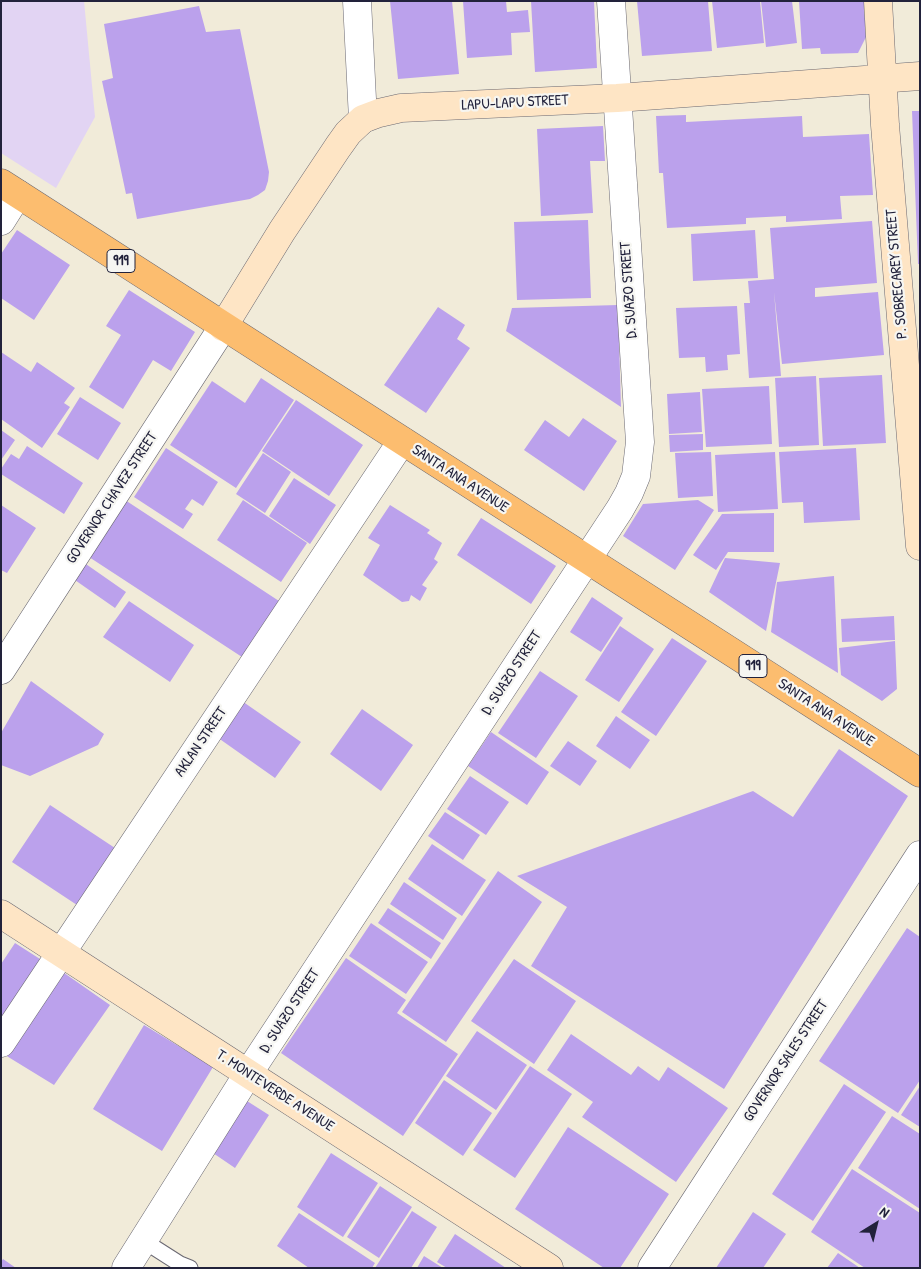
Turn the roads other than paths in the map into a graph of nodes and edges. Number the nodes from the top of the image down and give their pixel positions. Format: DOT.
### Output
graph roads {
  1 [pos="358,1"];
  2 [pos="611,1"];
  3 [pos="878,1"];
  4 [pos="920,76"];
  5 [pos="882,78"];
  6 [pos="617,98"];
  7 [pos="363,119"];
  8 [pos="10,189"];
  9 [pos="1,221"];
  10 [pos="223,327"];
  11 [pos="402,441"];
  12 [pos="920,546"];
  13 [pos="586,560"];
  14 [pos="1,670"];
  15 [pos="920,773"];
  16 [pos="920,855"];
  17 [pos="1,914"];
  18 [pos="61,953"];
  19 [pos="1,1043"];
  20 [pos="248,1074"];
  21 [pos="144,1241"];
  22 [pos="126,1268"];
  23 [pos="190,1268"];
  24 [pos="549,1268"];
  25 [pos="652,1268"];
  1 -- 7 [label="street"];
  2 -- 6 [label="street, D. SUAZO STREET"];
  3 -- 5 [label="street, P. SOBRECAREY STREET"];
  4 -- 5 [label="street, LAPU-LAPU STREET"];
  5 -- 6 [label="street, LAPU-LAPU STREET"];
  5 -- 12 [label="street, P. SOBRECAREY STREET"];
  6 -- 7 [label="street, LAPU-LAPU STREET"];
  6 -- 13 [label="street, D. SUAZO STREET"];
  7 -- 10 [label="street, LAPU-LAPU STREET"];
  8 -- 9 [label="street"];
  8 -- 10 [label="main road, SANTA ANA AVENUE / 919"];
  10 -- 11 [label="main road, SANTA ANA AVENUE / 919"];
  10 -- 14 [label="street, GOVERNOR CHAVEZ STREET"];
  11 -- 13 [label="main road, SANTA ANA AVENUE / 919"];
  11 -- 18 [label="street, AKLAN STREET"];
  13 -- 15 [label="main road, SANTA ANA AVENUE / 919"];
  13 -- 20 [label="street, D. SUAZO STREET"];
  16 -- 25 [label="street, GOVERNOR SALES STREET"];
  17 -- 18 [label="street, T. MONTEVERDE AVENUE"];
  18 -- 19 [label="street, AKLAN STREET"];
  18 -- 20 [label="street, T. MONTEVERDE AVENUE"];
  20 -- 21 [label="street, D. SUAZO STREET"];
  20 -- 24 [label="street, T. MONTEVERDE AVENUE"];
  21 -- 22 [label="street, D. SUAZO STREET"];
  21 -- 23 [label="lane"];
}
